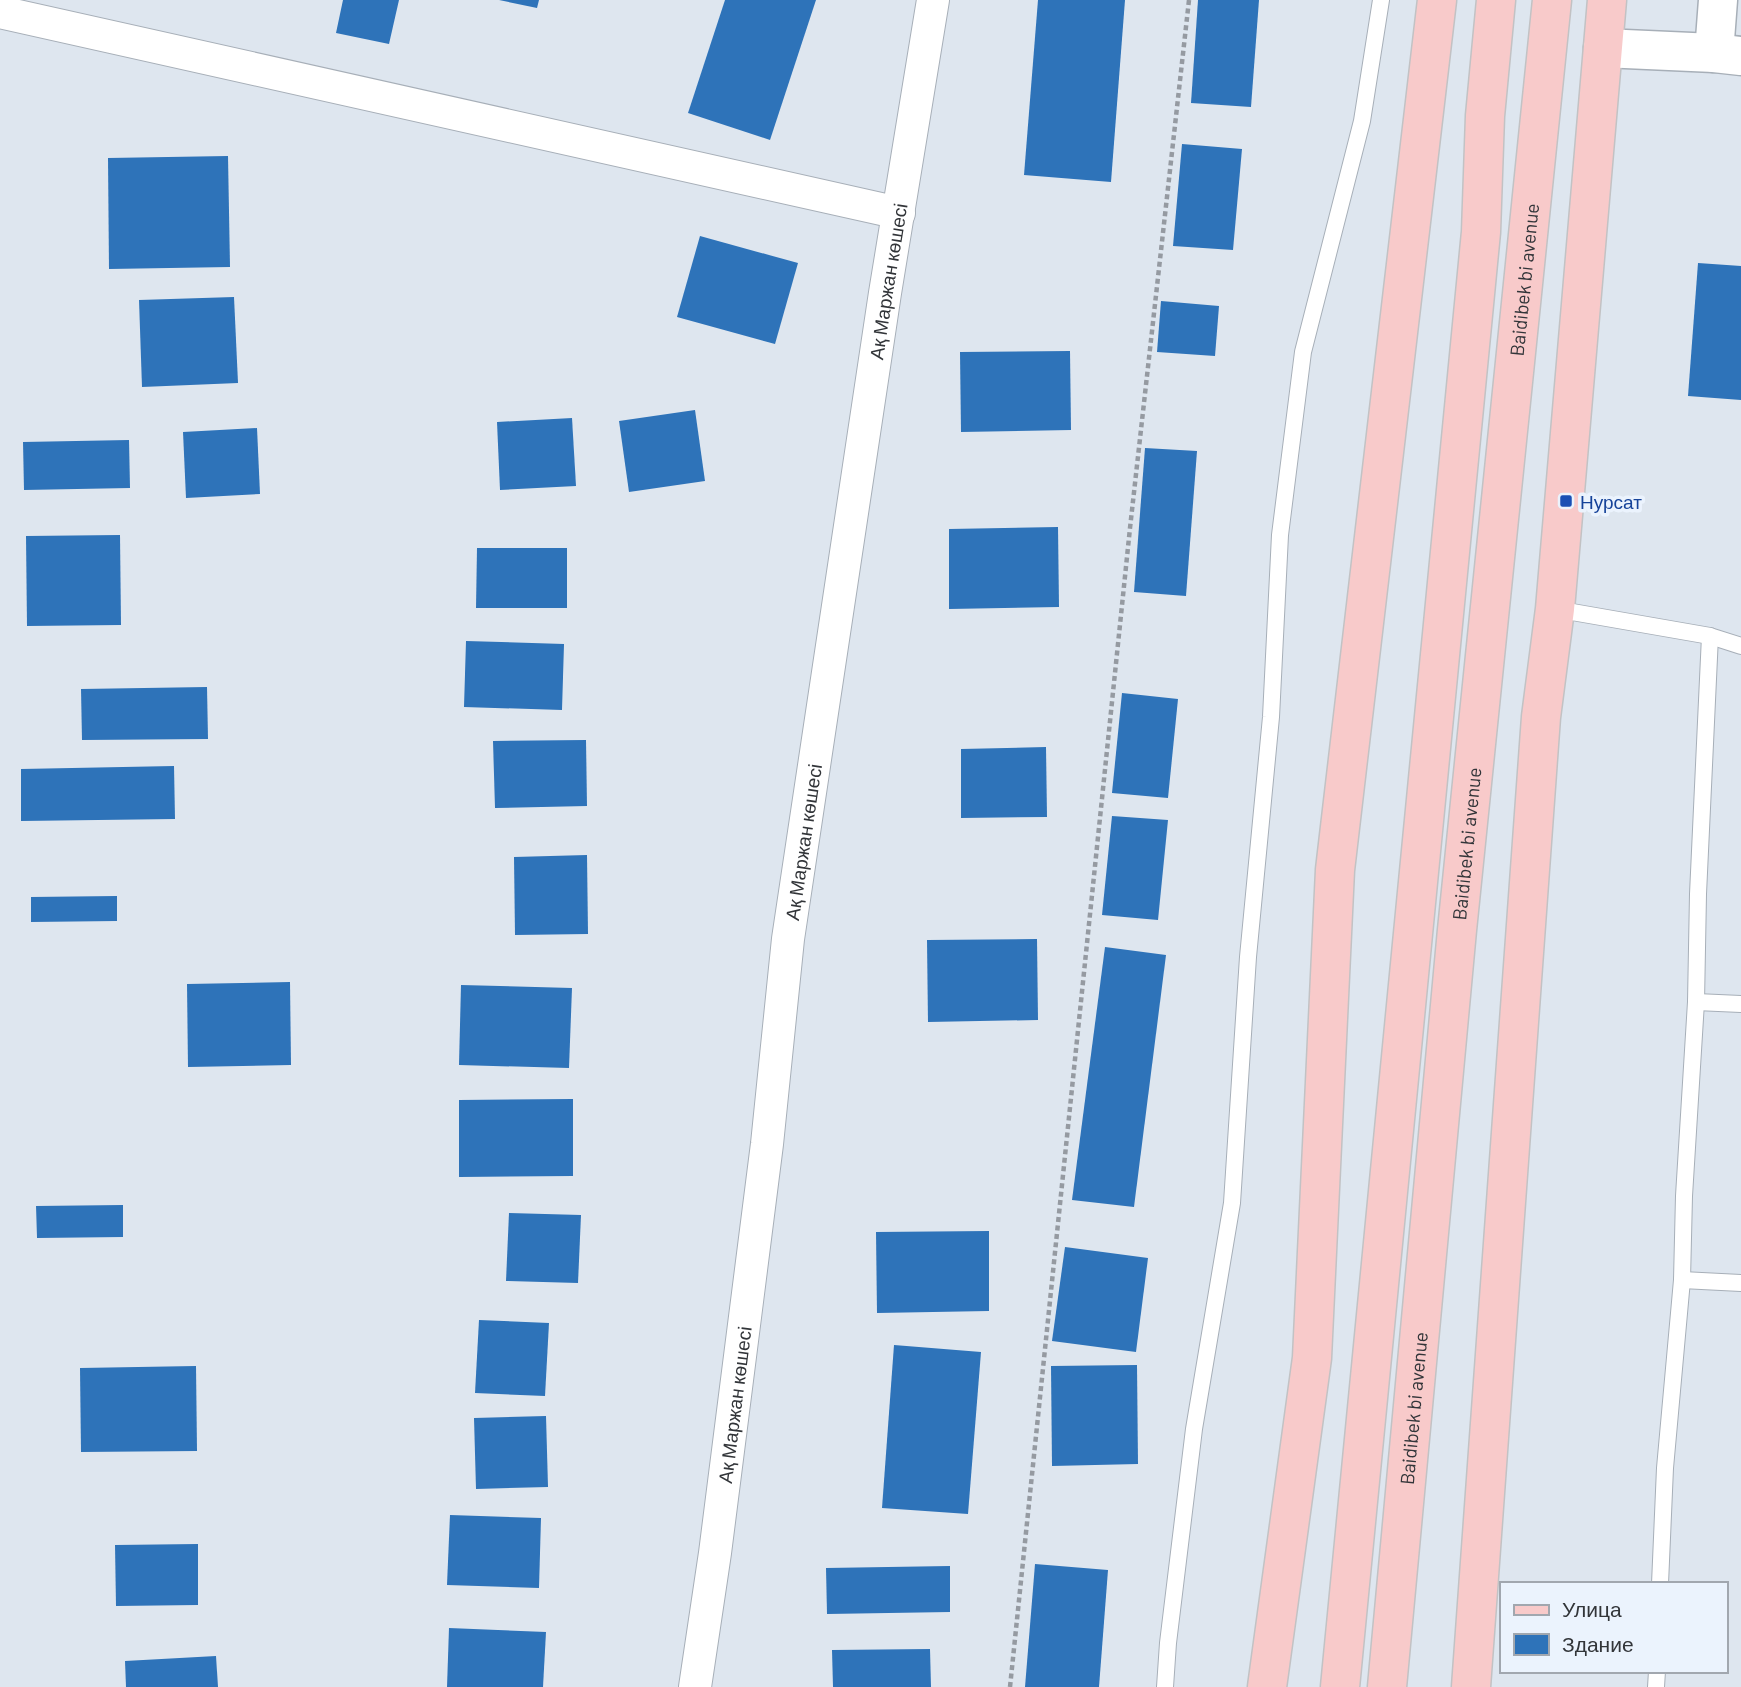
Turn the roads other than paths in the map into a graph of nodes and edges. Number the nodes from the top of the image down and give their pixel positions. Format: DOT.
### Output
graph roads {
  1 [pos="933,0"];
  2 [pos="1381,0"];
  3 [pos="1437,0"];
  4 [pos="1496,0"];
  5 [pos="1552,0"];
  6 [pos="1607,0"];
  7 [pos="1718,0"];
  8 [pos="0,12"];
  9 [pos="1603,48"];
  10 [pos="1727,54"];
  11 [pos="899,213"];
  12 [pos="1555,609"];
  13 [pos="1710,636"];
  14 [pos="1741,646"];
  15 [pos="1696,1002"];
  16 [pos="1741,1004"];
  17 [pos="1682,1280"];
  18 [pos="1741,1283"];
  19 [pos="1660,1582"];
  20 [pos="695,1687"];
  21 [pos="1165,1687"];
  22 [pos="1267,1687"];
  23 [pos="1340,1687"];
  24 [pos="1387,1687"];
  25 [pos="1471,1687"];
  1 -- 11 [label="street, Ақ Маржан көшесі"];
  2 -- 21 [label="lane"];
  3 -- 22 [label="main road"];
  4 -- 23 [label="main road"];
  5 -- 24 [label="main road, Baidibek bi avenue"];
  6 -- 9 [label="main road"];
  7 -- 10 [label="street"];
  8 -- 11 [label="street"];
  9 -- 10 [label="street"];
  9 -- 12 [label="main road"];
  11 -- 20 [label="street, Ақ Маржан көшесі"];
  12 -- 13 [label="lane"];
  12 -- 25 [label="main road"];
  13 -- 14 [label="lane"];
  13 -- 15 [label="lane"];
  15 -- 16 [label="lane"];
  15 -- 17 [label="lane"];
  17 -- 18 [label="lane"];
  17 -- 19 [label="lane"];
}
